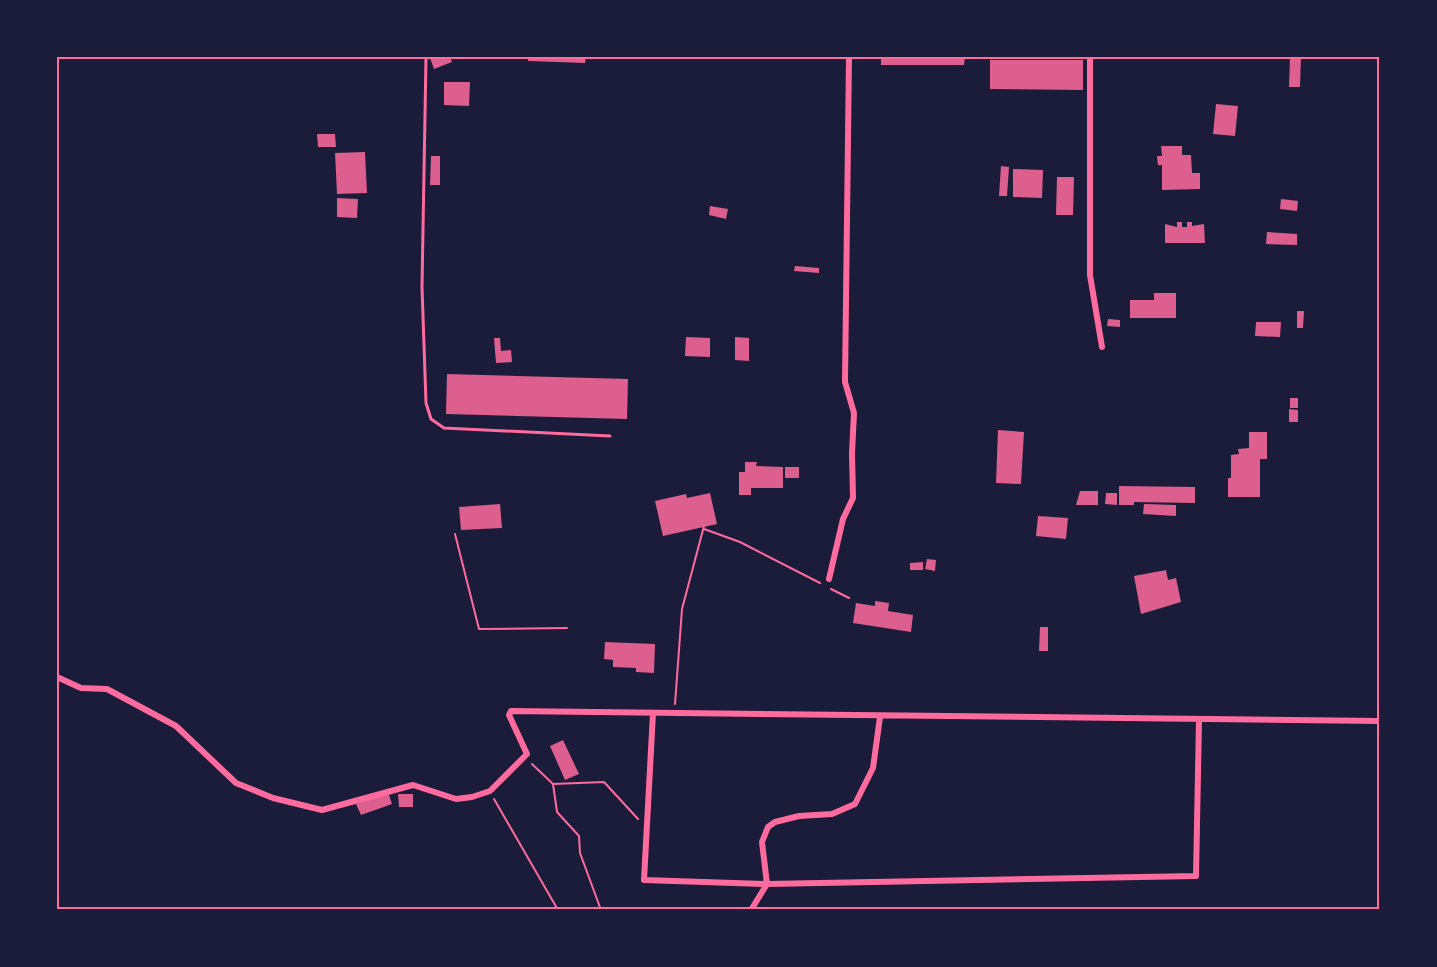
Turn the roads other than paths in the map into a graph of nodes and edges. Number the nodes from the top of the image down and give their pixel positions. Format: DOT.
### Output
graph roads {
  1 [pos="426,57"];
  2 [pos="849,57"];
  3 [pos="1090,57"];
  4 [pos="1102,347"];
  5 [pos="610,436"];
  6 [pos="829,579"];
  7 [pos="57,677"];
  8 [pos="653,713"];
  9 [pos="880,717"];
  10 [pos="1199,721"];
  11 [pos="1380,721"];
  12 [pos="767,884"];
  13 [pos="751,910"];
  1 -- 5 [label="lane"];
  2 -- 6 [label="street"];
  3 -- 4 [label="street"];
  7 -- 8 [label="street"];
  8 -- 9 [label="street"];
  8 -- 12 [label="street"];
  9 -- 10 [label="street"];
  9 -- 12 [label="street"];
  10 -- 11 [label="street"];
  10 -- 12 [label="street"];
  12 -- 13 [label="street"];
}
